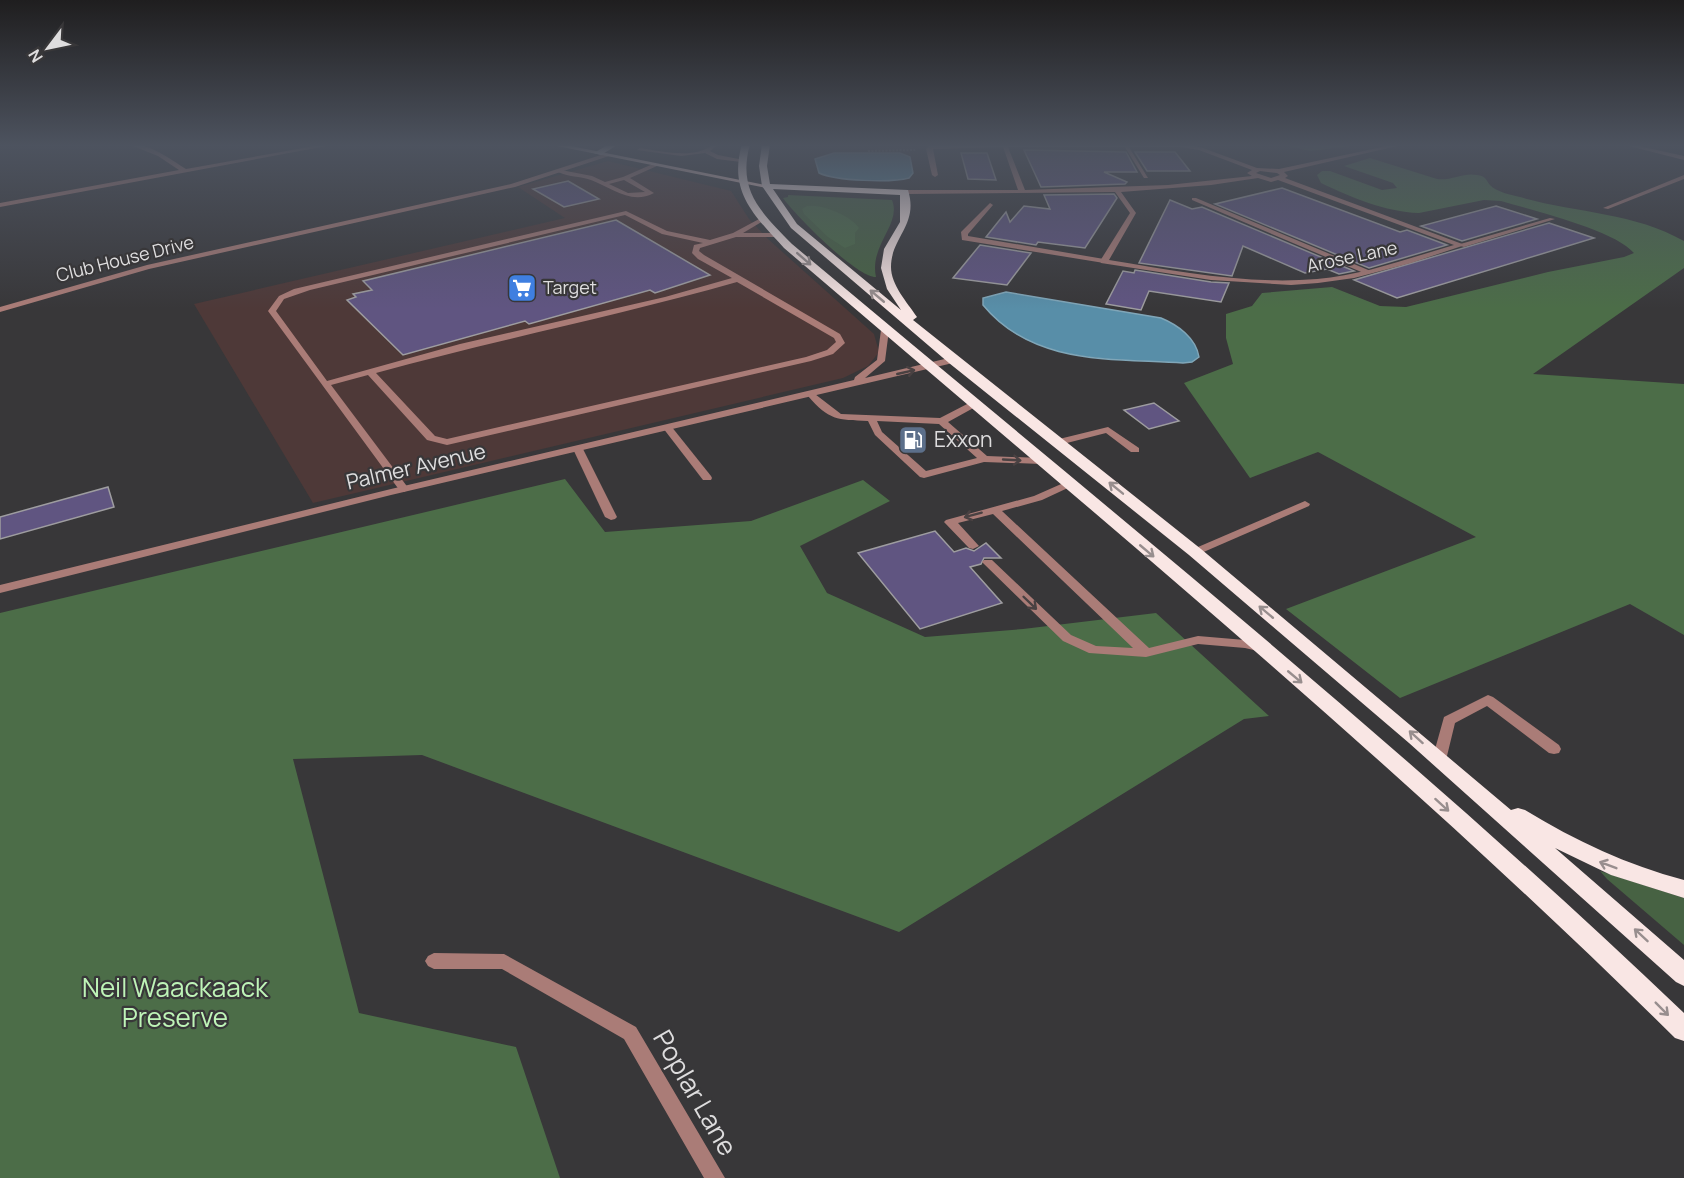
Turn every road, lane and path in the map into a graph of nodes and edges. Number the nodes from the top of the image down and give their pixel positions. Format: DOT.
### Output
graph roads {
  1 [pos="33,199"];
  2 [pos="454,199"];
  3 [pos="751,199"];
  4 [pos="775,199"];
  5 [pos="905,199"];
  6 [pos="1123,199"];
  7 [pos="1342,199"];
  8 [pos="1629,199"];
  9 [pos="1194,200"];
  10 [pos="0,205"];
  11 [pos="990,205"];
  12 [pos="1606,208"];
  13 [pos="763,219"];
  14 [pos="1552,219"];
  15 [pos="735,235"];
  16 [pos="778,235"];
  17 [pos="707,241"];
  18 [pos="1461,245"];
  19 [pos="1104,261"];
  20 [pos="1369,272"];
  21 [pos="738,279"];
  22 [pos="0,310"];
  23 [pos="885,330"];
  24 [pos="922,333"];
  25 [pos="953,360"];
  26 [pos="929,366"];
  27 [pos="370,372"];
  28 [pos="326,384"];
  29 [pos="842,387"];
  30 [pos="811,394"];
  31 [pos="974,404"];
  32 [pos="872,418"];
  33 [pos="942,422"];
  34 [pos="668,428"];
  35 [pos="1059,442"];
  36 [pos="578,449"];
  37 [pos="1135,450"];
  38 [pos="984,459"];
  39 [pos="1041,461"];
  40 [pos="707,478"];
  41 [pos="1068,484"];
  42 [pos="404,489"];
  43 [pos="1305,504"];
  44 [pos="994,509"];
  45 [pos="611,517"];
  46 [pos="973,546"];
  47 [pos="1195,552"];
  48 [pos="988,562"];
  49 [pos="0,589"];
  50 [pos="1262,648"];
  51 [pos="1146,654"];
  52 [pos="1554,749"];
  53 [pos="1439,760"];
  54 [pos="1471,786"];
  55 [pos="1684,889"];
  56 [pos="434,961"];
  57 [pos="1684,975"];
  58 [pos="1684,1030"];
  59 [pos="715,1178"];
  1 -- 10 [label="street"];
  2 -- 22 [label="street, Club House Drive"];
  3 -- 13 [label="highway"];
  24 -- 4 [label="highway, one-way"];
  5 -- 24 [label="highway"];
  6 -- 19 [label="street"];
  7 -- 18 [label="street, Arose Lane"];
  8 -- 12 [label="street"];
  9 -- 20 [label="street"];
  11 -- 19 [label="street, Arose Lane"];
  13 -- 15 [label="street"];
  13 -- 16 [label="highway"];
  14 -- 18 [label="street"];
  15 -- 16 [label="street"];
  15 -- 17 [label="street"];
  16 -- 23 [label="highway, one-way"];
  17 -- 21 [label="street"];
  17 -- 28 [label="street"];
  18 -- 20 [label="street, Arose Lane"];
  19 -- 20 [label="street, Arose Lane"];
  21 -- 27 [label="street"];
  21 -- 27 [label="street"];
  23 -- 26 [label="highway"];
  23 -- 29 [label="street, Palmer Avenue"];
  24 -- 25 [label="highway"];
  25 -- 26 [label="street, Palmer Avenue"];
  25 -- 35 [label="highway"];
  29 -- 26 [label="street, Palmer Avenue, one-way"];
  26 -- 31 [label="highway"];
  27 -- 28 [label="street"];
  28 -- 42 [label="street"];
  29 -- 30 [label="street, Palmer Avenue"];
  30 -- 32 [label="street"];
  30 -- 34 [label="street, Palmer Avenue"];
  31 -- 33 [label="street"];
  31 -- 39 [label="highway"];
  32 -- 33 [label="street"];
  32 -- 38 [label="street"];
  33 -- 38 [label="street"];
  34 -- 36 [label="street, Palmer Avenue"];
  34 -- 40 [label="street"];
  35 -- 37 [label="street"];
  47 -- 35 [label="highway, one-way"];
  36 -- 42 [label="street, Palmer Avenue"];
  36 -- 45 [label="street"];
  38 -- 39 [label="street, one-way"];
  39 -- 41 [label="highway"];
  41 -- 44 [label="street"];
  41 -- 50 [label="highway, one-way"];
  42 -- 49 [label="street, Palmer Avenue"];
  43 -- 47 [label="street"];
  44 -- 46 [label="street, one-way"];
  44 -- 51 [label="street"];
  53 -- 47 [label="highway, one-way"];
  48 -- 51 [label="street, one-way"];
  50 -- 51 [label="street"];
  50 -- 58 [label="highway, one-way"];
  52 -- 53 [label="street"];
  53 -- 54 [label="highway"];
  55 -- 54 [label="highway, one-way"];
  57 -- 54 [label="highway, one-way"];
  56 -- 59 [label="street, Poplar Lane"];
}
